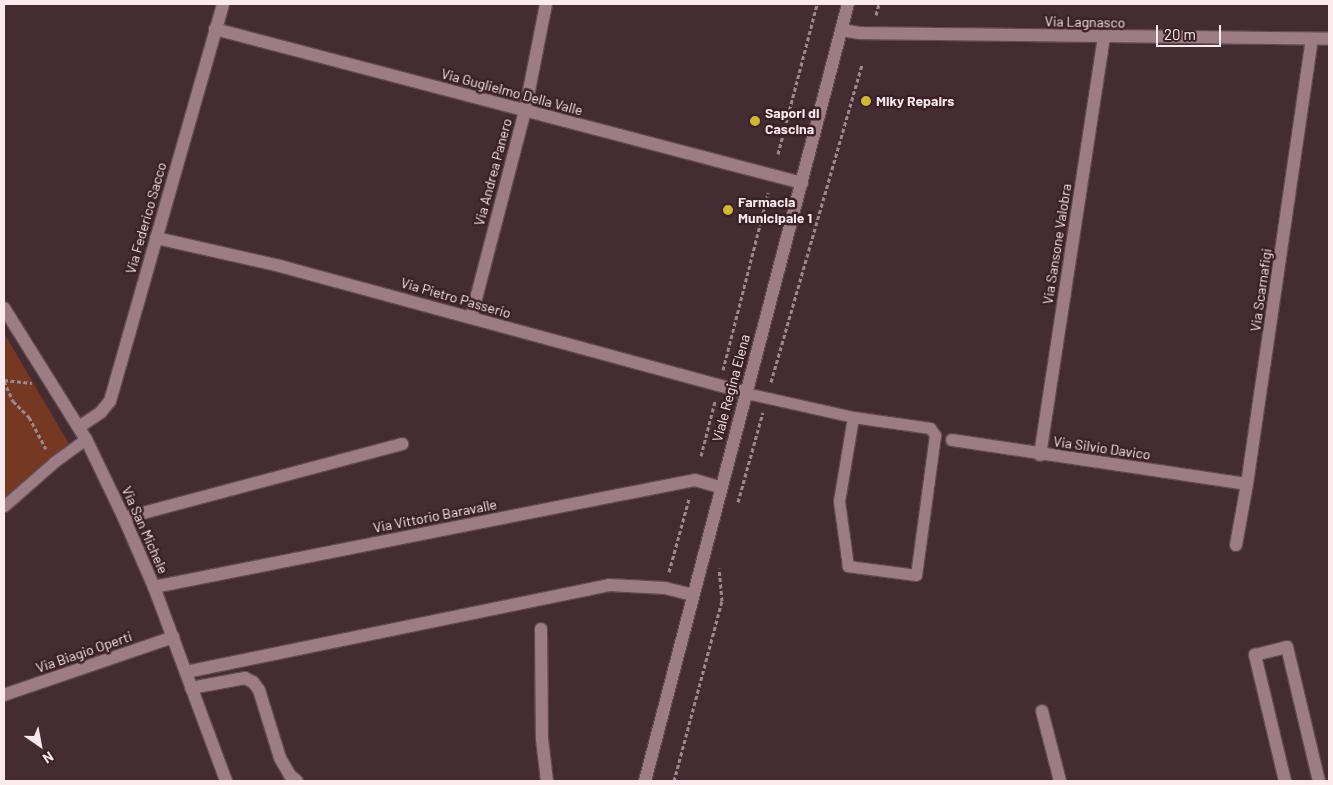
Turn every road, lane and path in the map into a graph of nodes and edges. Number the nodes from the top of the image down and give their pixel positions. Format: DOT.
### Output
graph roads {
  1 [pos="223,4"];
  2 [pos="546,4"];
  3 [pos="817,4"];
  4 [pos="848,4"];
  5 [pos="879,4"];
  6 [pos="876,15"];
  7 [pos="216,30"];
  8 [pos="841,30"];
  9 [pos="1104,37"];
  10 [pos="1312,39"];
  11 [pos="1329,39"];
  12 [pos="862,65"];
  13 [pos="525,111"];
  14 [pos="778,154"];
  15 [pos="802,183"];
  16 [pos="768,193"];
  17 [pos="156,238"];
  18 [pos="4,308"];
  19 [pos="471,318"];
  20 [pos="722,375"];
  21 [pos="4,380"];
  22 [pos="33,384"];
  23 [pos="746,393"];
  24 [pos="716,395"];
  25 [pos="766,399"];
  26 [pos="853,416"];
  27 [pos="79,427"];
  28 [pos="86,439"];
  29 [pos="952,440"];
  30 [pos="402,444"];
  31 [pos="1040,455"];
  32 [pos="701,456"];
  33 [pos="54,462"];
  34 [pos="1248,484"];
  35 [pos="720,487"];
  36 [pos="690,495"];
  37 [pos="738,503"];
  38 [pos="4,506"];
  39 [pos="124,518"];
  40 [pos="1236,545"];
  41 [pos="722,559"];
  42 [pos="154,587"];
  43 [pos="665,588"];
  44 [pos="693,595"];
  45 [pos="541,629"];
  46 [pos="174,637"];
  47 [pos="186,672"];
  48 [pos="191,688"];
  49 [pos="4,695"];
  50 [pos="1042,710"];
  51 [pos="226,781"];
  52 [pos="297,781"];
  53 [pos="547,781"];
  54 [pos="645,781"];
  55 [pos="674,781"];
  56 [pos="1060,781"];
  57 [pos="1285,781"];
  58 [pos="1319,781"];
  1 -- 7 [label="street, Via Federico Sacco"];
  2 -- 13 [label="street, Via Andrea Panero"];
  3 -- 14 [label="path"];
  4 -- 8 [label="street, Viale Regina Elena"];
  5 -- 6 [label="path"];
  7 -- 13 [label="street, Via Guglielmo Della Valle"];
  7 -- 17 [label="street, Via Federico Sacco"];
  8 -- 9 [label="street, Via Lagnasco"];
  8 -- 15 [label="street, Viale Regina Elena"];
  9 -- 10 [label="street, Via Lagnasco"];
  9 -- 31 [label="street, Via Sansone Valobra"];
  10 -- 11 [label="street, Via Lagnasco"];
  10 -- 34 [label="street, Via Scarnafigi"];
  12 -- 25 [label="path"];
  13 -- 15 [label="street, Via Guglielmo Della Valle"];
  13 -- 19 [label="street, Via Andrea Panero"];
  15 -- 23 [label="street, Viale Regina Elena"];
  16 -- 20 [label="path"];
  17 -- 19 [label="street, Via Pietro Passerio"];
  17 -- 27 [label="street, Via Federico Sacco"];
  18 -- 27 [label="street, Via San Michele"];
  19 -- 23 [label="street, Via Pietro Passerio"];
  21 -- 22 [label="path"];
  21 -- 33 [label="path"];
  23 -- 25 [label="lane"];
  23 -- 35 [label="street, Viale Regina Elena"];
  24 -- 32 [label="path"];
  25 -- 26 [label="lane"];
  25 -- 37 [label="path"];
  26 -- 26 [label="lane"];
  27 -- 28 [label="street, Via San Michele"];
  28 -- 33 [label="lane"];
  28 -- 39 [label="street, Via San Michele"];
  29 -- 31 [label="street, Via Silvio Davico"];
  30 -- 39 [label="street"];
  31 -- 34 [label="street, Via Silvio Davico"];
  33 -- 38 [label="lane"];
  34 -- 40 [label="street, Via Scarnafigi"];
  35 -- 42 [label="street, Via Vittorio Baravalle"];
  35 -- 44 [label="street, Viale Regina Elena"];
  36 -- 43 [label="path"];
  39 -- 42 [label="street, Via San Michele"];
  41 -- 55 [label="path"];
  42 -- 46 [label="street, Via San Michele"];
  43 -- 44 [label="street"];
  43 -- 47 [label="street"];
  44 -- 54 [label="street, Viale Regina Elena"];
  45 -- 53 [label="street"];
  46 -- 47 [label="street, Via San Michele"];
  46 -- 49 [label="street, Via Biagio Operti"];
  47 -- 48 [label="street, Via San Michele"];
  48 -- 51 [label="street, Via San Michele"];
  48 -- 52 [label="street"];
  50 -- 56 [label="street"];
  57 -- 58 [label="street"];
}
